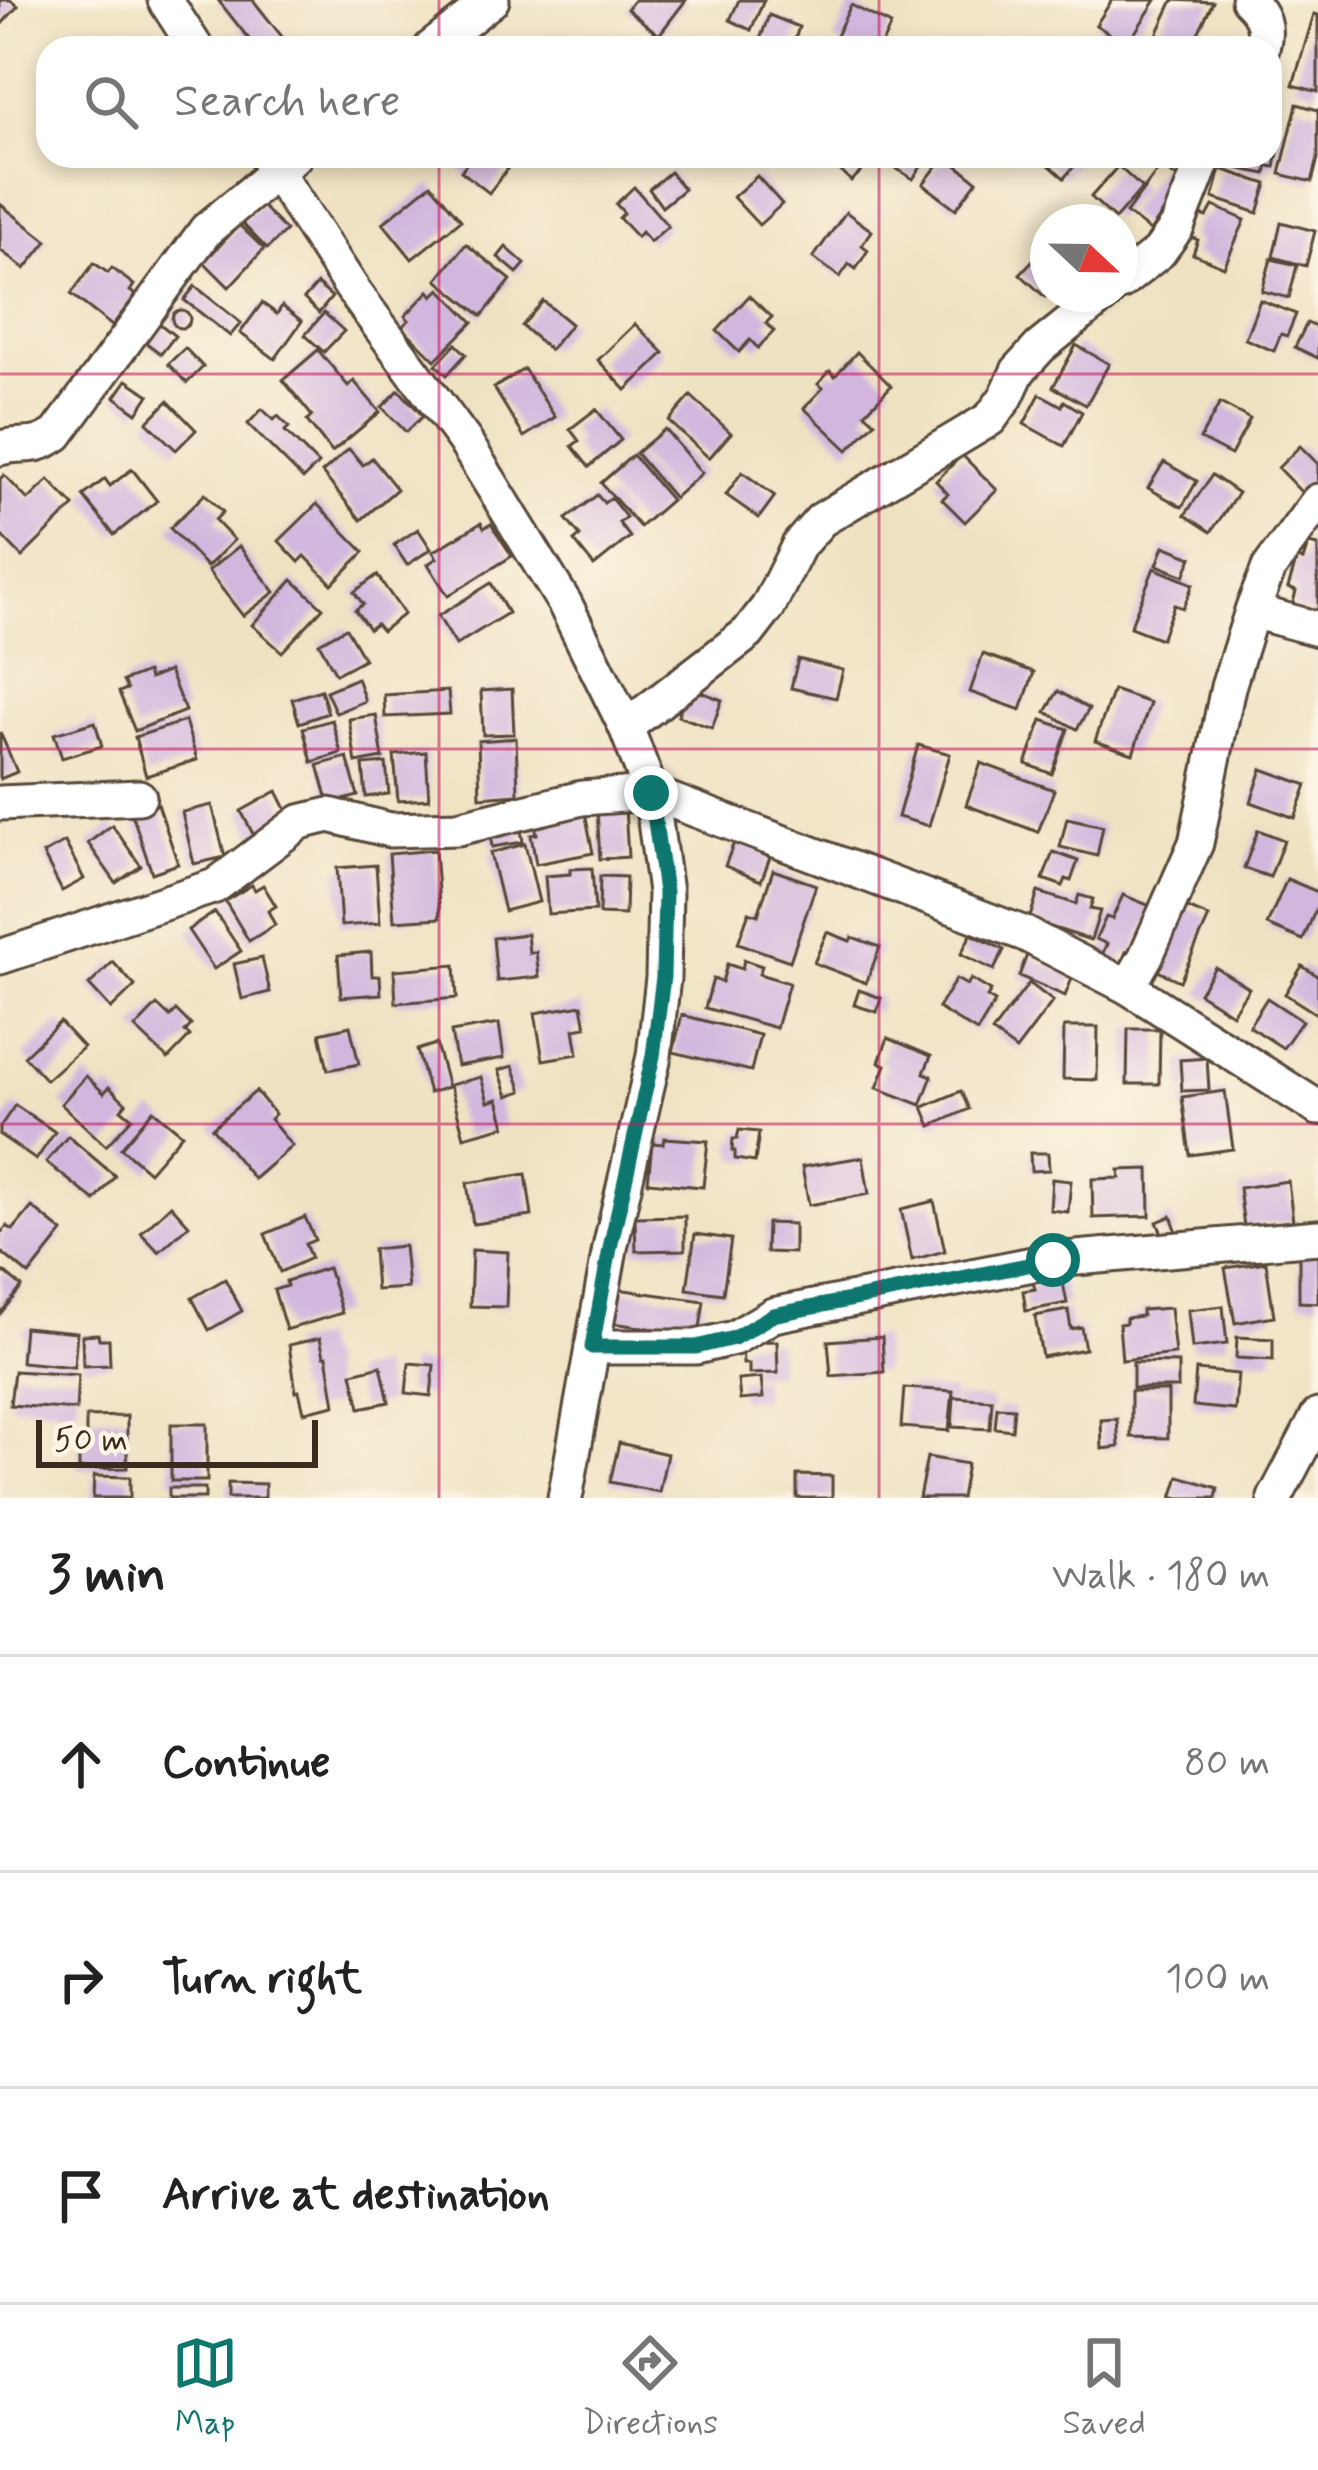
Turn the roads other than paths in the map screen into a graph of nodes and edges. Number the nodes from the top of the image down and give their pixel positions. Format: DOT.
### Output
graph roads {
  1 [pos="165,0"];
  2 [pos="492,0"];
  3 [pos="1248,0"];
  4 [pos="188,36"];
  5 [pos="446,36"];
  6 [pos="1265,36"];
  7 [pos="272,168"];
  8 [pos="283,168"];
  9 [pos="1200,168"];
  10 [pos="1138,269"];
  11 [pos="1084,312"];
  12 [pos="0,448"];
  13 [pos="1318,500"];
  14 [pos="1252,611"];
  15 [pos="1318,629"];
  16 [pos="626,727"];
  17 [pos="651,793"];
  18 [pos="139,797"];
  19 [pos="0,803"];
  20 [pos="0,957"];
  21 [pos="1128,987"];
  22 [pos="1318,1108"];
  23 [pos="1318,1237"];
  24 [pos="592,1347"];
  25 [pos="1318,1416"];
  26 [pos="565,1498"];
  27 [pos="1275,1498"];
  1 -- 4 [label="street"];
  2 -- 5 [label="street"];
  3 -- 6 [label="street"];
  7 -- 12 [label="street"];
  8 -- 16 [label="street"];
  9 -- 10 [label="street"];
  11 -- 16 [label="street"];
  13 -- 14 [label="street"];
  14 -- 15 [label="street"];
  14 -- 21 [label="street"];
  16 -- 17 [label="street"];
  17 -- 20 [label="street"];
  17 -- 21 [label="street"];
  17 -- 24 [label="street"];
  18 -- 19 [label="street"];
  21 -- 22 [label="street"];
  23 -- 24 [label="street"];
  24 -- 26 [label="street"];
  25 -- 27 [label="street"];
}
